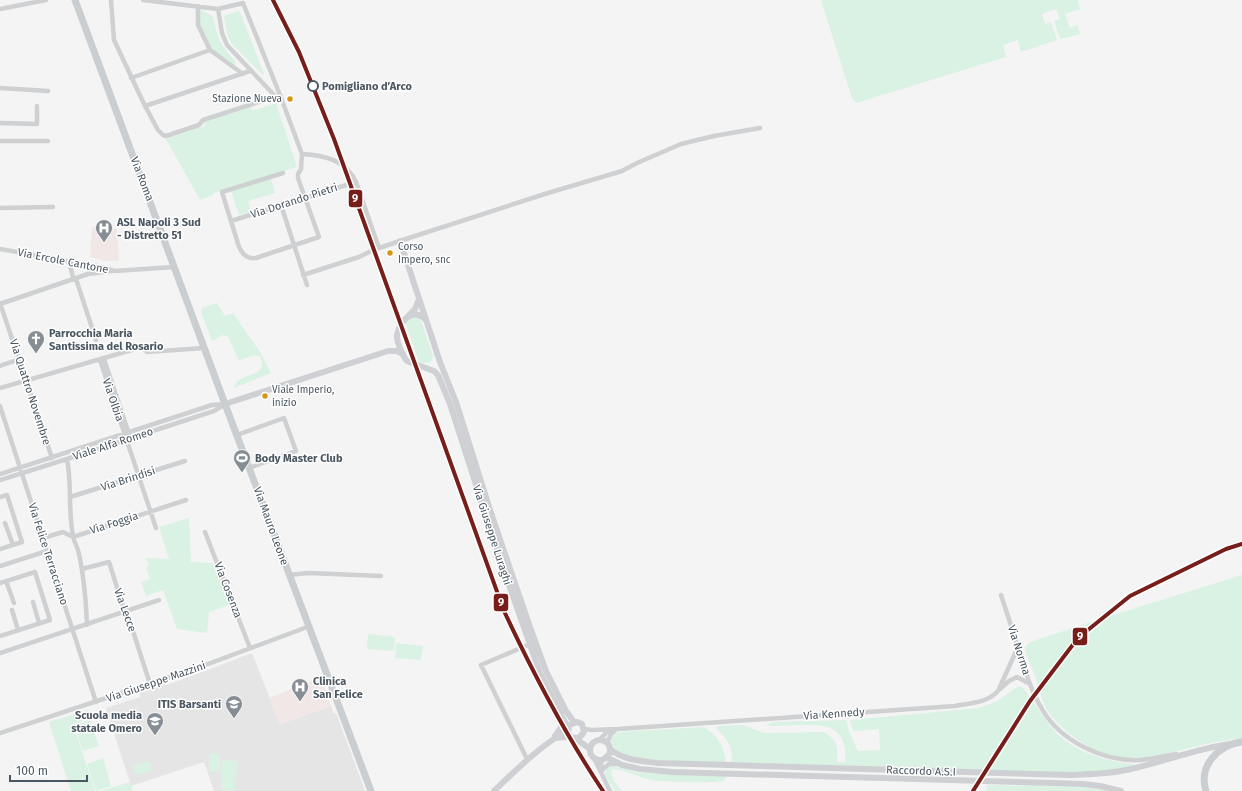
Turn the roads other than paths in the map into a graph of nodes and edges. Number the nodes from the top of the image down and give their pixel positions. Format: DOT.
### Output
graph roads {
  1 [pos="46,0"];
  2 [pos="75,0"];
  3 [pos="111,0"];
  4 [pos="142,0"];
  5 [pos="196,6"];
  6 [pos="0,9"];
  7 [pos="218,9"];
  8 [pos="210,50"];
  9 [pos="250,70"];
  10 [pos="243,74"];
  11 [pos="131,78"];
  12 [pos="0,88"];
  13 [pos="48,91"];
  14 [pos="277,96"];
  15 [pos="37,106"];
  16 [pos="145,106"];
  17 [pos="0,123"];
  18 [pos="760,128"];
  19 [pos="0,141"];
  20 [pos="48,141"];
  21 [pos="302,154"];
  22 [pos="340,163"];
  23 [pos="283,173"];
  24 [pos="356,182"];
  25 [pos="349,184"];
  26 [pos="306,198"];
  27 [pos="282,205"];
  28 [pos="53,207"];
  29 [pos="0,208"];
  30 [pos="231,221"];
  31 [pos="400,241"];
  32 [pos="294,245"];
  33 [pos="379,248"];
  34 [pos="0,249"];
  35 [pos="373,250"];
  36 [pos="69,262"];
  37 [pos="85,264"];
  38 [pos="174,267"];
  39 [pos="115,271"];
  40 [pos="88,274"];
  41 [pos="304,275"];
  42 [pos="76,279"];
  43 [pos="307,285"];
  44 [pos="419,299"];
  45 [pos="0,303"];
  46 [pos="409,315"];
  47 [pos="425,319"];
  48 [pos="398,339"];
  49 [pos="96,340"];
  50 [pos="204,348"];
  51 [pos="388,351"];
  52 [pos="403,354"];
  53 [pos="18,359"];
  54 [pos="102,360"];
  55 [pos="440,362"];
  56 [pos="0,366"];
  57 [pos="427,368"];
  58 [pos="26,380"];
  59 [pos="0,388"];
  60 [pos="225,404"];
  61 [pos="0,406"];
  62 [pos="237,435"];
  63 [pos="128,436"];
  64 [pos="52,458"];
  65 [pos="67,459"];
  66 [pos="185,461"];
  67 [pos="249,468"];
  68 [pos="21,470"];
  69 [pos="0,474"];
  70 [pos="139,476"];
  71 [pos="0,480"];
  72 [pos="0,497"];
  73 [pos="70,497"];
  74 [pos="186,500"];
  75 [pos="150,511"];
  76 [pos="5,522"];
  77 [pos="156,528"];
  78 [pos="205,532"];
  79 [pos="43,538"];
  80 [pos="73,538"];
  81 [pos="13,545"];
  82 [pos="0,549"];
  83 [pos="47,551"];
  84 [pos="0,566"];
  85 [pos="82,569"];
  86 [pos="289,575"];
  87 [pos="381,576"];
  88 [pos="6,581"];
  89 [pos="0,583"];
  90 [pos="1001,595"];
  91 [pos="159,600"];
  92 [pos="33,602"];
  93 [pos="14,603"];
  94 [pos="12,610"];
  95 [pos="124,612"];
  96 [pos="40,623"];
  97 [pos="87,625"];
  98 [pos="310,626"];
  99 [pos="72,629"];
  100 [pos="18,630"];
  101 [pos="0,636"];
  102 [pos="530,644"];
  103 [pos="1018,647"];
  104 [pos="250,648"];
  105 [pos="0,653"];
  106 [pos="150,684"];
  107 [pos="1030,684"];
  108 [pos="998,691"];
  109 [pos="96,702"];
  110 [pos="562,716"];
  111 [pos="574,722"];
  112 [pos="568,729"];
  113 [pos="618,729"];
  114 [pos="609,730"];
  115 [pos="584,731"];
  116 [pos="0,733"];
  117 [pos="574,738"];
  118 [pos="553,739"];
  119 [pos="597,740"];
  120 [pos="1242,742"];
  121 [pos="1232,743"];
  122 [pos="608,746"];
  123 [pos="590,749"];
  124 [pos="1186,753"];
  125 [pos="594,758"];
  126 [pos="605,758"];
  127 [pos="527,759"];
  128 [pos="622,765"];
  129 [pos="602,770"];
  130 [pos="603,777"];
  131 [pos="371,791"];
  132 [pos="494,791"];
  133 [pos="610,791"];
  134 [pos="1120,791"];
  135 [pos="1206,791"];
  1 -- 6 [label="street"];
  2 -- 38 [label="main road, Via Roma"];
  3 -- 11 [label="street"];
  4 -- 5 [label="street"];
  5 -- 7 [label="street"];
  5 -- 8 [label="street"];
  7 -- 9 [label="street"];
  7 -- 14 [label="street"];
  8 -- 10 [label="street"];
  8 -- 11 [label="street"];
  9 -- 10 [label="street"];
  9 -- 14 [label="street"];
  10 -- 16 [label="street"];
  11 -- 16 [label="street"];
  12 -- 13 [label="street"];
  14 -- 16 [label="street"];
  14 -- 21 [label="street"];
  15 -- 17 [label="street"];
  18 -- 31 [label="street"];
  19 -- 20 [label="street"];
  21 -- 22 [label="street"];
  21 -- 26 [label="street"];
  22 -- 24 [label="street"];
  22 -- 25 [label="street"];
  23 -- 30 [label="street"];
  24 -- 25 [label="street, Via Dorando Pietri"];
  24 -- 33 [label="street"];
  25 -- 26 [label="street, Via Dorando Pietri"];
  25 -- 35 [label="street"];
  26 -- 27 [label="street, Via Dorando Pietri"];
  26 -- 32 [label="street"];
  27 -- 30 [label="street, Via Dorando Pietri"];
  27 -- 32 [label="street"];
  28 -- 29 [label="street"];
  30 -- 32 [label="street"];
  31 -- 33 [label="street"];
  31 -- 44 [label="street, Via Giuseppe Luraghi"];
  32 -- 41 [label="street"];
  33 -- 35 [label="street"];
  34 -- 36 [label="street, Via Ercole Cantone"];
  35 -- 41 [label="street"];
  36 -- 37 [label="street, Via Ercole Cantone"];
  36 -- 42 [label="street"];
  37 -- 39 [label="street, Via Ercole Cantone"];
  37 -- 40 [label="street"];
  38 -- 39 [label="street, Via Ercole Cantone"];
  38 -- 50 [label="main road, Via Roma"];
  39 -- 40 [label="street"];
  40 -- 42 [label="street"];
  41 -- 43 [label="street"];
  42 -- 45 [label="street"];
  42 -- 49 [label="street"];
  44 -- 46 [label="street"];
  44 -- 47 [label="street, Via Giuseppe Luraghi"];
  45 -- 53 [label="street, Via Quattro Novembre"];
  46 -- 47 [label="street"];
  46 -- 48 [label="street"];
  47 -- 55 [label="street, Via Giuseppe Luraghi"];
  48 -- 51 [label="street"];
  48 -- 52 [label="street"];
  50 -- 54 [label="street"];
  50 -- 60 [label="main road, Via Roma"];
  51 -- 52 [label="street"];
  51 -- 60 [label="street, Viale Alfa Romeo"];
  52 -- 57 [label="street, Via Giuseppe Luraghi"];
  53 -- 56 [label="street"];
  53 -- 58 [label="street, Via Quattro Novembre"];
  54 -- 58 [label="street"];
  54 -- 63 [label="street, Via Olbia"];
  55 -- 57 [label="street"];
  55 -- 111 [label="street, Via Giuseppe Luraghi"];
  57 -- 102 [label="street, Via Giuseppe Luraghi"];
  58 -- 59 [label="street"];
  58 -- 64 [label="street, Via Quattro Novembre"];
  60 -- 62 [label="main road, Via Mauro Leone"];
  60 -- 63 [label="street, Viale Alfa Romeo"];
  61 -- 68 [label="street, Via Felice Terracciano"];
  62 -- 67 [label="main road, Via Mauro Leone"];
  62 -- 67 [label="street"];
  63 -- 64 [label="street, Viale Alfa Romeo"];
  63 -- 65 [label="street, Viale Alfa Romeo"];
  63 -- 70 [label="street, Via Olbia"];
  64 -- 68 [label="street, Viale Alfa Romeo"];
  65 -- 68 [label="street, Viale Alfa Romeo"];
  65 -- 73 [label="street"];
  66 -- 70 [label="street, Via Brindisi"];
  67 -- 86 [label="main road, Via Mauro Leone"];
  68 -- 69 [label="street"];
  68 -- 71 [label="street, Viale Alfa Romeo"];
  68 -- 79 [label="street, Via Felice Terracciano"];
  70 -- 73 [label="street, Via Brindisi"];
  70 -- 75 [label="street, Via Olbia"];
  72 -- 81 [label="street"];
  73 -- 80 [label="street"];
  74 -- 75 [label="street, Via Foggia"];
  75 -- 77 [label="street, Via Olbia"];
  75 -- 80 [label="street, Via Foggia"];
  76 -- 81 [label="street"];
  78 -- 104 [label="street, Via Cosenza"];
  79 -- 80 [label="street"];
  79 -- 83 [label="street, Via Felice Terracciano"];
  80 -- 85 [label="street"];
  81 -- 82 [label="street"];
  83 -- 84 [label="street"];
  83 -- 99 [label="street, Via Felice Terracciano"];
  85 -- 95 [label="street, Via Lecce"];
  85 -- 97 [label="street"];
  86 -- 87 [label="street"];
  86 -- 98 [label="main road, Via Mauro Leone"];
  88 -- 89 [label="street"];
  88 -- 93 [label="street"];
  88 -- 96 [label="street"];
  90 -- 103 [label="street, Via Norma"];
  91 -- 95 [label="street"];
  92 -- 96 [label="street"];
  94 -- 100 [label="street"];
  95 -- 97 [label="street"];
  95 -- 106 [label="street, Via Lecce"];
  96 -- 100 [label="street"];
  97 -- 99 [label="street"];
  98 -- 104 [label="street, Via Giuseppe Mazzini"];
  98 -- 131 [label="main road, Via Mauro Leone"];
  99 -- 105 [label="street"];
  99 -- 109 [label="street, Via Felice Terracciano"];
  100 -- 101 [label="street"];
  102 -- 110 [label="street, Via Giuseppe Luraghi"];
  102 -- 127 [label="street"];
  103 -- 107 [label="street, Via Norma"];
  103 -- 108 [label="street"];
  104 -- 106 [label="street, Via Giuseppe Mazzini"];
  106 -- 109 [label="street, Via Giuseppe Mazzini"];
  107 -- 108 [label="street, Via Kennedy"];
  107 -- 124 [label="street, Via Norma"];
  108 -- 113 [label="street, Via Kennedy"];
  109 -- 116 [label="street, Via Giuseppe Mazzini"];
  110 -- 112 [label="street, Via Giuseppe Luraghi"];
  110 -- 118 [label="street"];
  111 -- 112 [label="street"];
  111 -- 115 [label="street"];
  112 -- 117 [label="street"];
  112 -- 118 [label="street"];
  113 -- 114 [label="street, Via Kennedy"];
  113 -- 122 [label="street"];
  114 -- 115 [label="street, Via Kennedy"];
  114 -- 119 [label="street"];
  115 -- 117 [label="street"];
  115 -- 119 [label="street"];
  117 -- 118 [label="street"];
  117 -- 123 [label="street"];
  118 -- 127 [label="street"];
  119 -- 122 [label="street"];
  119 -- 123 [label="street"];
  120 -- 121 [label="main road"];
  121 -- 124 [label="street, Raccordo A.S.I"];
  121 -- 135 [label="main road"];
  122 -- 124 [label="street, Raccordo A.S.I"];
  122 -- 126 [label="street"];
  123 -- 125 [label="street"];
  125 -- 126 [label="street"];
  125 -- 130 [label="street"];
  126 -- 128 [label="street, Raccordo A.S.I"];
  126 -- 129 [label="street"];
  127 -- 132 [label="street"];
  128 -- 129 [label="street"];
  128 -- 134 [label="street, Raccordo A.S.I"];
  129 -- 130 [label="street"];
  130 -- 133 [label="street"];
}
